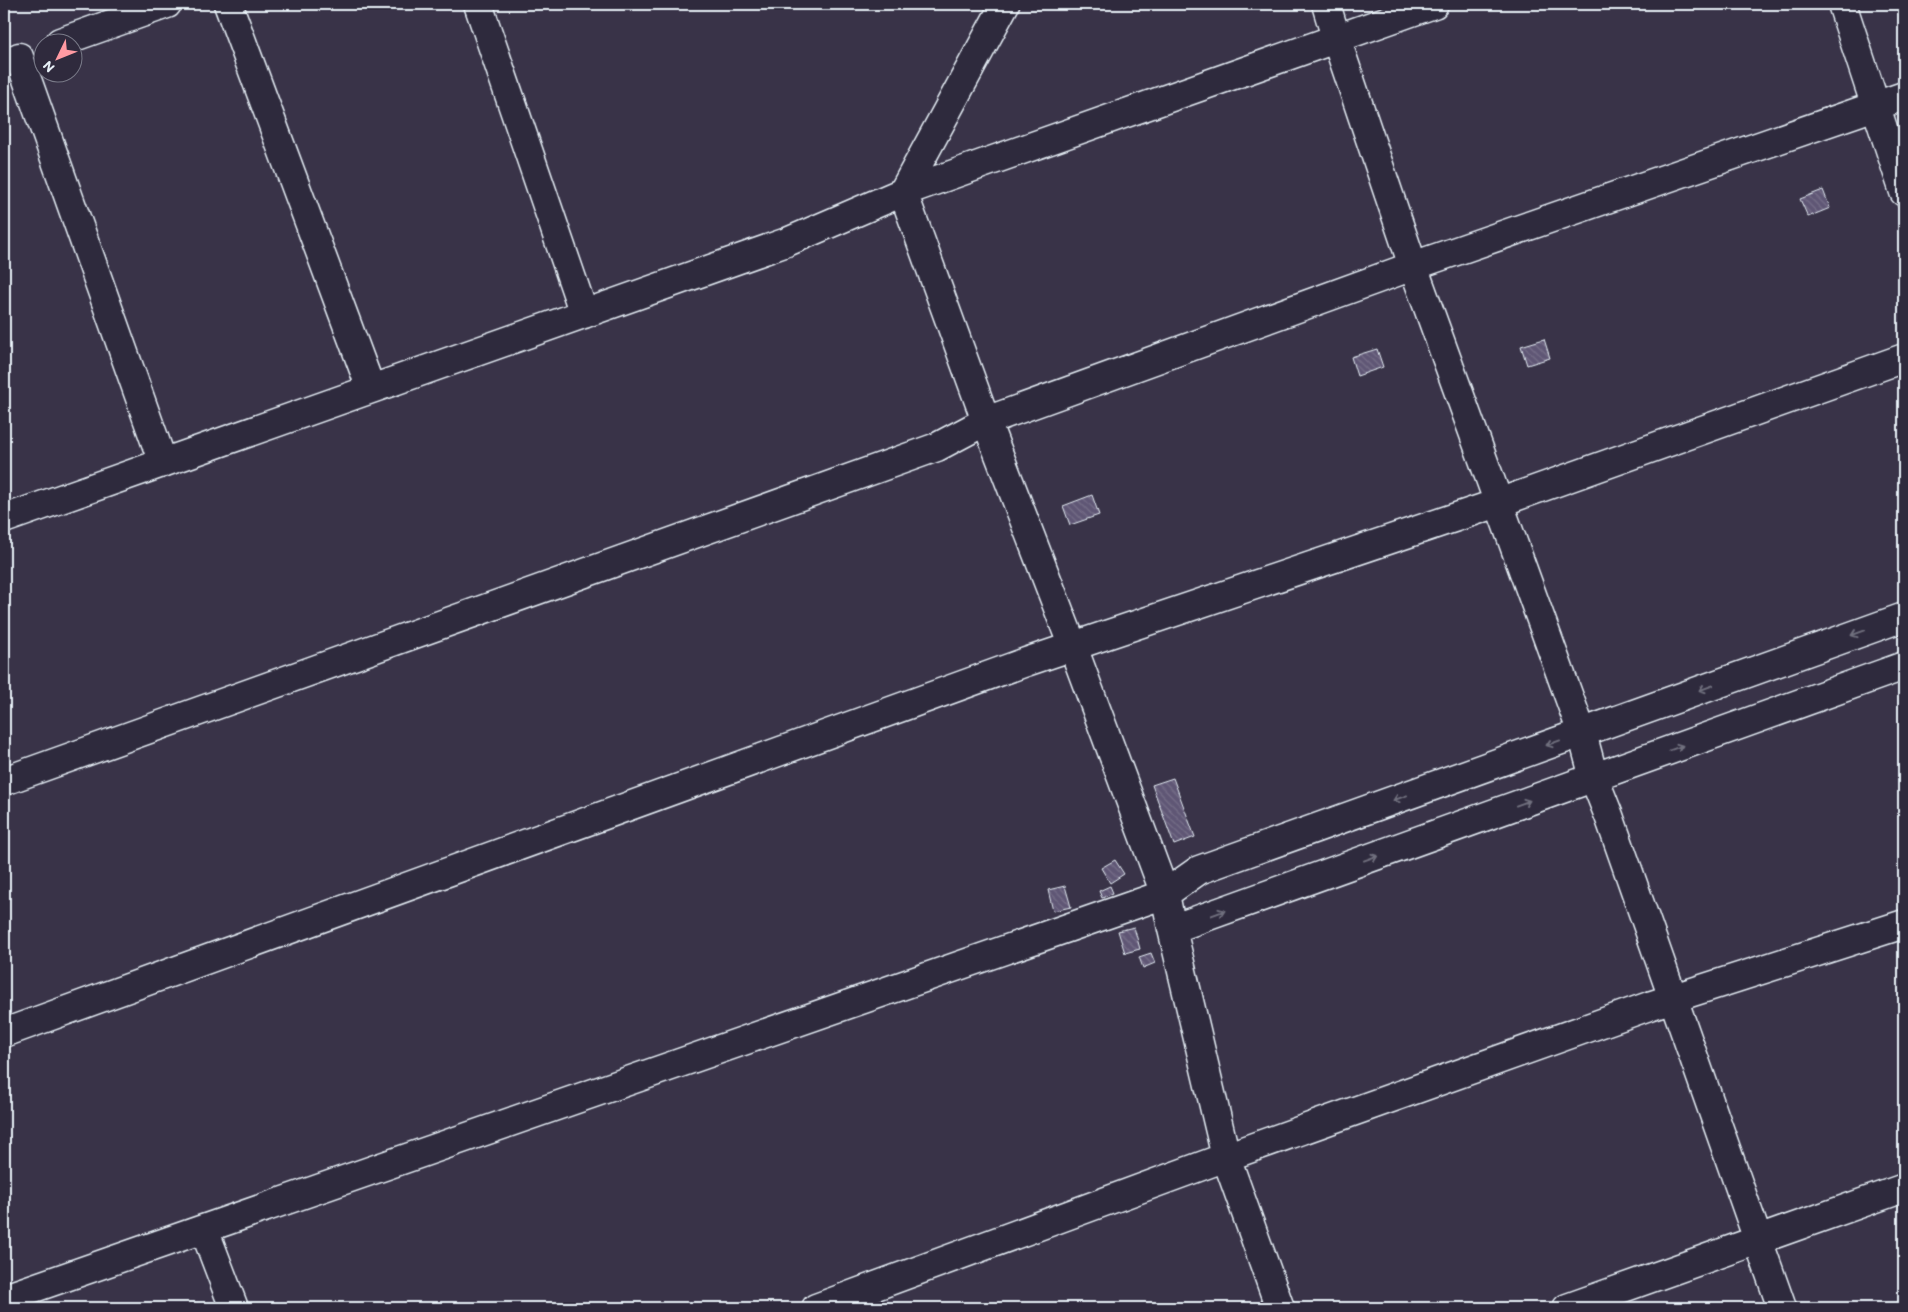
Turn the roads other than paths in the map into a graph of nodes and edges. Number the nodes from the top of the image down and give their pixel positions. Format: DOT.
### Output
graph roads {
  1 [pos="167,4"];
  2 [pos="228,4"];
  3 [pos="478,4"];
  4 [pos="1006,4"];
  5 [pos="1326,4"];
  6 [pos="1434,4"];
  7 [pos="1842,4"];
  8 [pos="82,34"];
  9 [pos="1336,38"];
  10 [pos="22,56"];
  11 [pos="1904,96"];
  12 [pos="1874,105"];
  13 [pos="903,192"];
  14 [pos="1904,192"];
  15 [pos="1413,266"];
  16 [pos="584,314"];
  17 [pos="1904,358"];
  18 [pos="371,389"];
  19 [pos="986,421"];
  20 [pos="163,463"];
  21 [pos="1498,503"];
  22 [pos="4,519"];
  23 [pos="1904,617"];
  24 [pos="1073,647"];
  25 [pos="1904,666"];
  26 [pos="1582,733"];
  27 [pos="1594,778"];
  28 [pos="4,781"];
  29 [pos="1165,894"];
  30 [pos="1904,924"];
  31 [pos="1172,929"];
  32 [pos="1673,998"];
  33 [pos="4,1033"];
  34 [pos="1226,1157"];
  35 [pos="1904,1188"];
  36 [pos="204,1228"];
  37 [pos="1758,1240"];
  38 [pos="8,1297"];
  39 [pos="234,1308"];
  40 [pos="816,1308"];
  41 [pos="1280,1308"];
  42 [pos="1567,1308"];
  43 [pos="1782,1308"];
  1 -- 8 [label="street"];
  2 -- 18 [label="street"];
  3 -- 16 [label="street"];
  4 -- 13 [label="street"];
  5 -- 9 [label="street"];
  6 -- 9 [label="street"];
  7 -- 12 [label="street"];
  9 -- 13 [label="street"];
  9 -- 15 [label="street"];
  10 -- 20 [label="street"];
  11 -- 12 [label="street"];
  12 -- 14 [label="street"];
  12 -- 15 [label="street"];
  13 -- 16 [label="street"];
  13 -- 19 [label="street"];
  15 -- 19 [label="street"];
  15 -- 21 [label="street"];
  16 -- 18 [label="street"];
  17 -- 21 [label="street"];
  18 -- 20 [label="street"];
  19 -- 24 [label="street"];
  19 -- 28 [label="street"];
  20 -- 22 [label="street"];
  21 -- 24 [label="street"];
  21 -- 26 [label="street"];
  23 -- 26 [label="street, one-way"];
  24 -- 29 [label="street"];
  24 -- 33 [label="street"];
  27 -- 25 [label="street, one-way"];
  26 -- 27 [label="street"];
  26 -- 29 [label="street, one-way"];
  31 -- 27 [label="street, one-way"];
  27 -- 32 [label="street"];
  29 -- 31 [label="street"];
  29 -- 36 [label="street"];
  30 -- 32 [label="street"];
  31 -- 34 [label="street"];
  32 -- 34 [label="street"];
  32 -- 37 [label="street"];
  34 -- 40 [label="street"];
  34 -- 41 [label="street"];
  35 -- 37 [label="street"];
  36 -- 38 [label="street"];
  36 -- 39 [label="street"];
  37 -- 42 [label="street"];
  37 -- 43 [label="street"];
}
